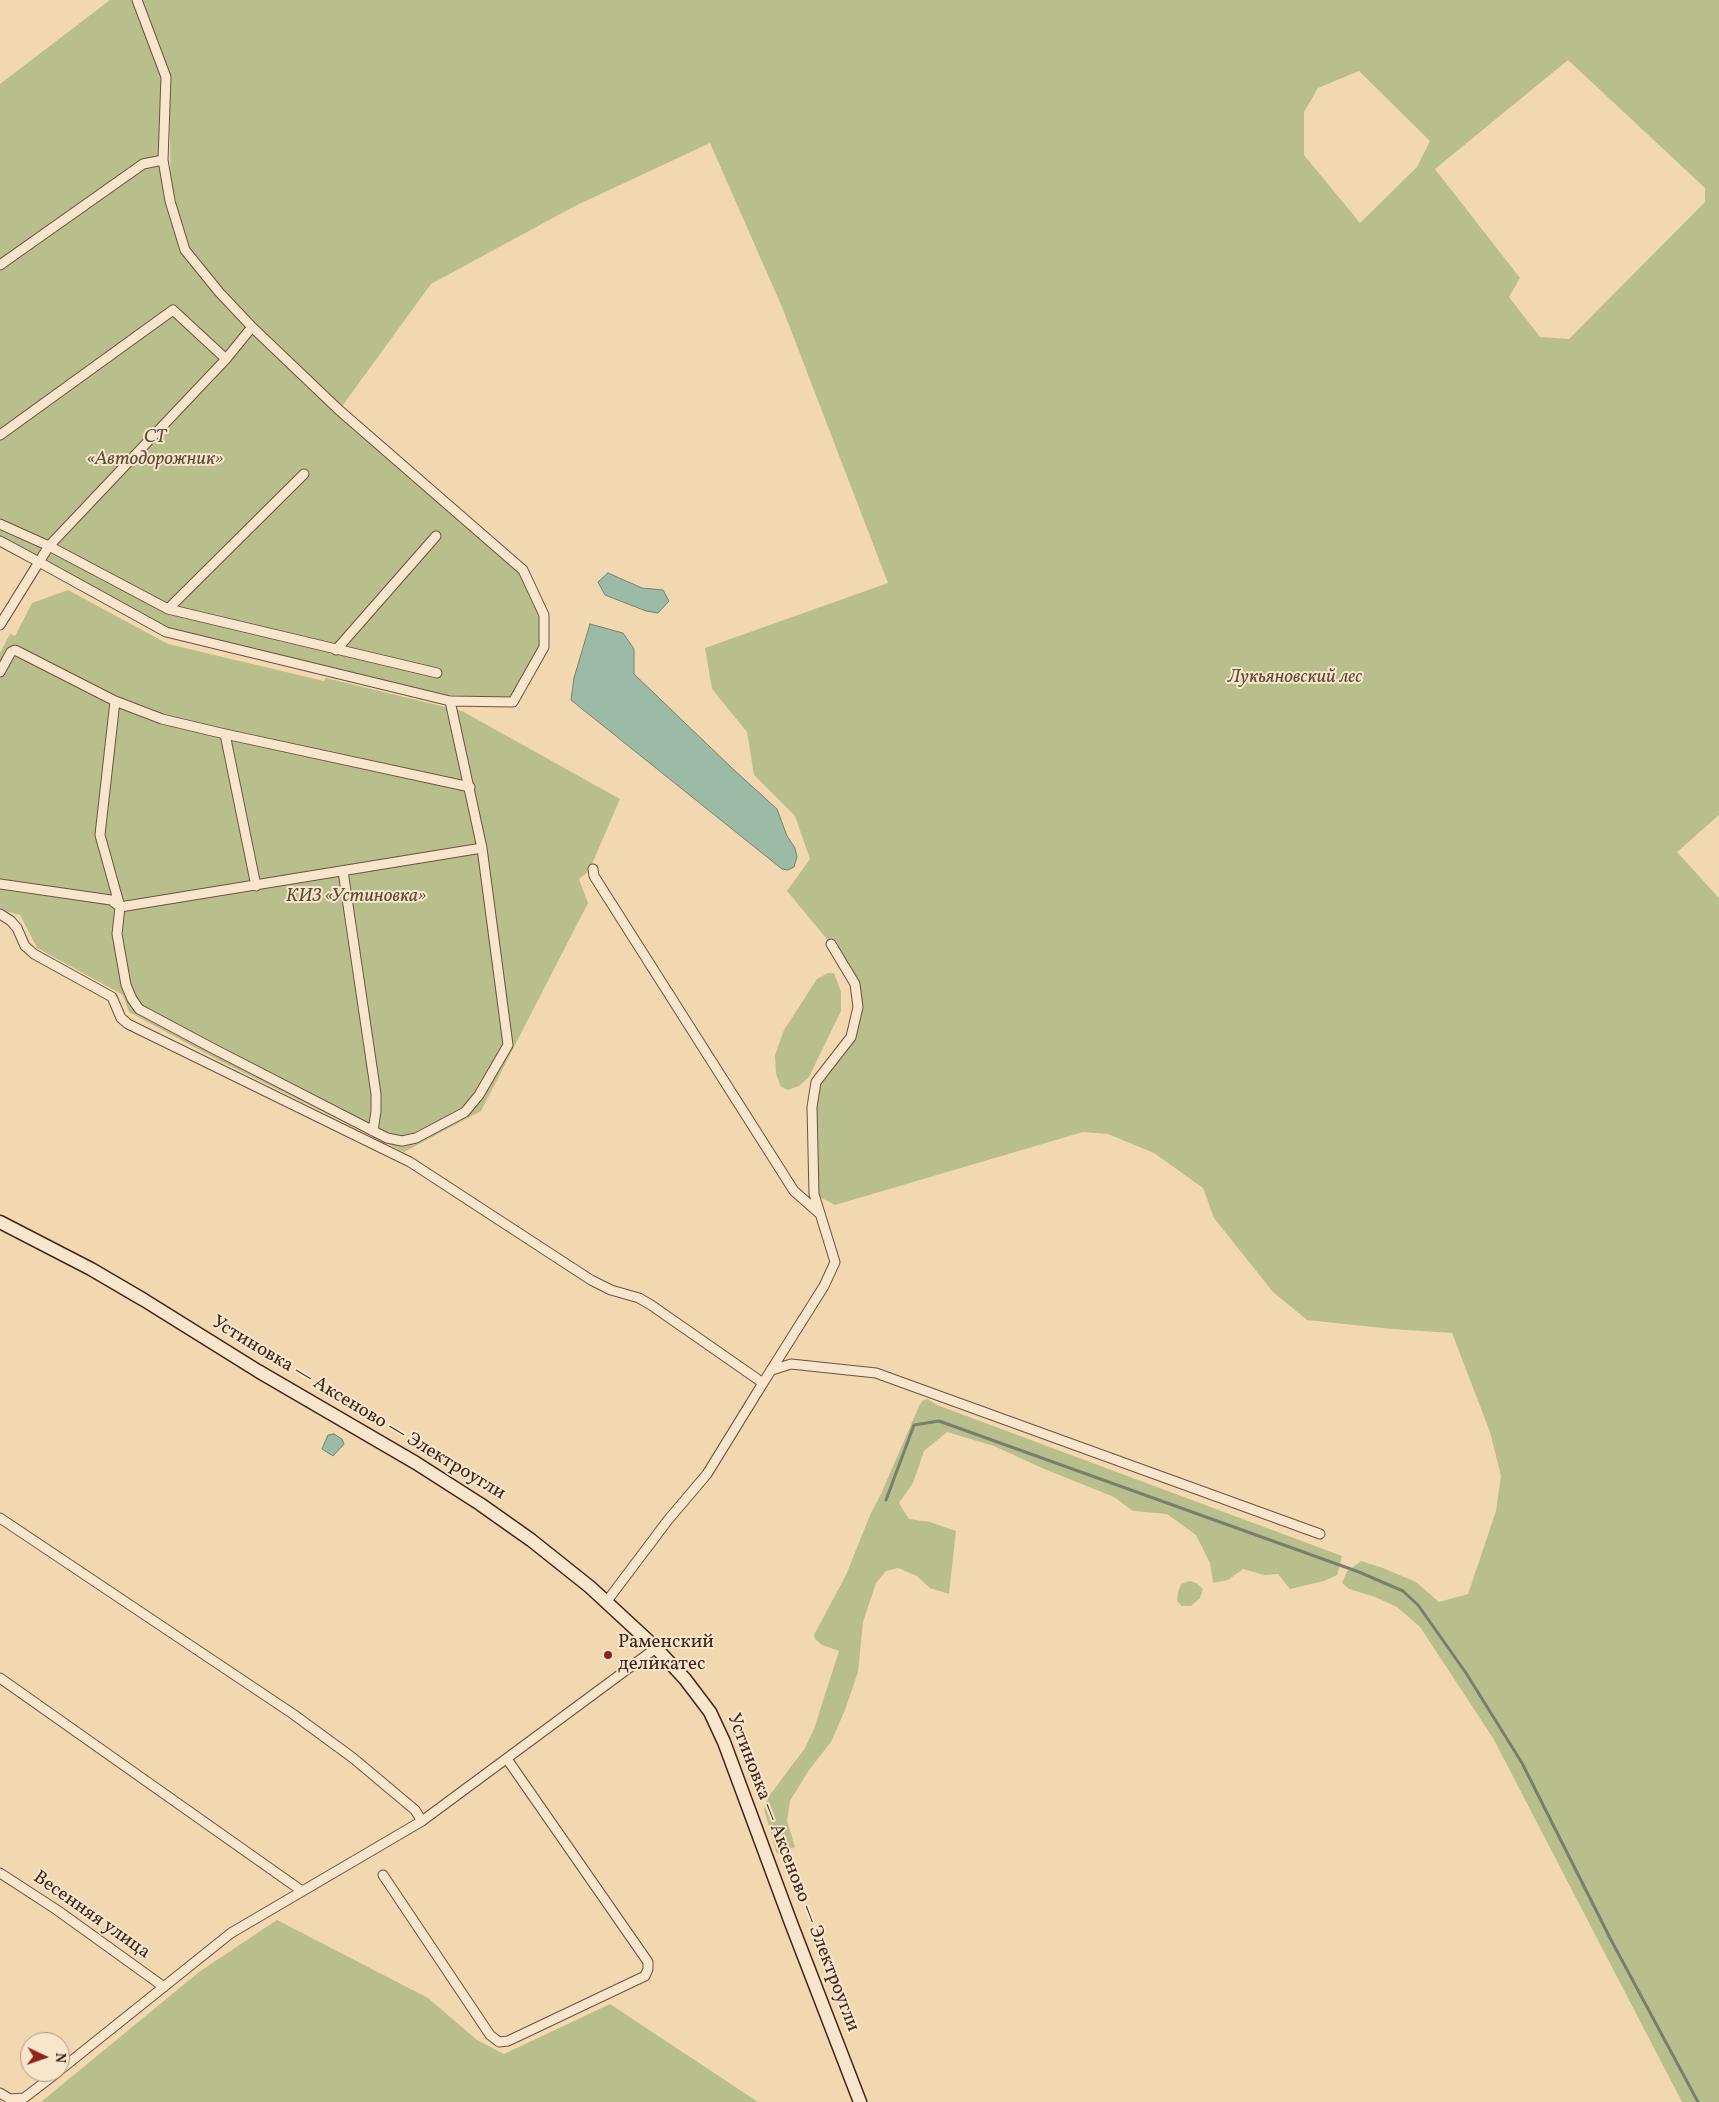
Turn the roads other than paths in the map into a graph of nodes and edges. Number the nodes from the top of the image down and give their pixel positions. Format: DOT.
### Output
graph roads {
  1 [pos="137,0"];
  2 [pos="163,160"];
  3 [pos="0,265"];
  4 [pos="252,327"];
  5 [pos="226,358"];
  6 [pos="0,434"];
  7 [pos="304,474"];
  8 [pos="0,524"];
  9 [pos="436,536"];
  10 [pos="0,541"];
  11 [pos="49,546"];
  12 [pos="39,562"];
  13 [pos="168,609"];
  14 [pos="0,625"];
  15 [pos="336,650"];
  16 [pos="0,672"];
  17 [pos="437,672"];
  18 [pos="115,701"];
  19 [pos="450,701"];
  20 [pos="225,734"];
  21 [pos="470,787"];
  22 [pos="482,848"];
  23 [pos="593,869"];
  24 [pos="343,871"];
  25 [pos="0,884"];
  26 [pos="256,886"];
  27 [pos="120,907"];
  28 [pos="0,914"];
  29 [pos="831,944"];
  30 [pos="373,1131"];
  31 [pos="820,1213"];
  32 [pos="0,1222"];
  33 [pos="772,1370"];
  34 [pos="763,1383"];
  35 [pos="0,1518"];
  36 [pos="1320,1534"];
  37 [pos="607,1601"];
  38 [pos="656,1648"];
  39 [pos="0,1678"];
  40 [pos="507,1759"];
  41 [pos="422,1821"];
  42 [pos="0,1872"];
  43 [pos="383,1875"];
  44 [pos="302,1891"];
  45 [pos="164,1987"];
  46 [pos="70,2062"];
  47 [pos="45,2082"];
  48 [pos="0,2093"];
  49 [pos="10,2099"];
  50 [pos="0,2101"];
  51 [pos="860,2102"];
  1 -- 2 [label="street"];
  2 -- 3 [label="street"];
  2 -- 4 [label="street"];
  4 -- 5 [label="street"];
  4 -- 19 [label="street"];
  5 -- 6 [label="street"];
  5 -- 11 [label="street"];
  7 -- 13 [label="street"];
  8 -- 11 [label="street"];
  9 -- 15 [label="street"];
  10 -- 12 [label="street"];
  11 -- 12 [label="street"];
  11 -- 13 [label="street"];
  12 -- 14 [label="street"];
  12 -- 19 [label="street"];
  13 -- 15 [label="street"];
  15 -- 17 [label="street"];
  16 -- 18 [label="street"];
  18 -- 20 [label="street"];
  18 -- 27 [label="street"];
  19 -- 21 [label="street"];
  20 -- 21 [label="street"];
  20 -- 26 [label="street"];
  21 -- 22 [label="street"];
  22 -- 24 [label="street"];
  22 -- 30 [label="street"];
  23 -- 31 [label="street"];
  24 -- 26 [label="street"];
  24 -- 30 [label="street"];
  25 -- 27 [label="street"];
  26 -- 27 [label="street"];
  27 -- 30 [label="street"];
  28 -- 34 [label="street"];
  29 -- 31 [label="street"];
  31 -- 33 [label="street"];
  32 -- 37 [label="main road, Устиновка — Аксеново — Электроугли"];
  33 -- 34 [label="street"];
  33 -- 36 [label="street"];
  34 -- 37 [label="street"];
  35 -- 41 [label="street"];
  37 -- 38 [label="main road, Устиновка — Аксеново — Электроугли"];
  38 -- 40 [label="street"];
  38 -- 51 [label="main road, Устиновка — Аксеново — Электроугли"];
  39 -- 44 [label="street"];
  40 -- 41 [label="street"];
  40 -- 43 [label="street"];
  41 -- 44 [label="street"];
  42 -- 45 [label="street, Весенняя улица"];
  44 -- 45 [label="street"];
  45 -- 46 [label="street"];
  47 -- 49 [label="street"];
  48 -- 49 [label="street"];
  49 -- 50 [label="street"];
}
